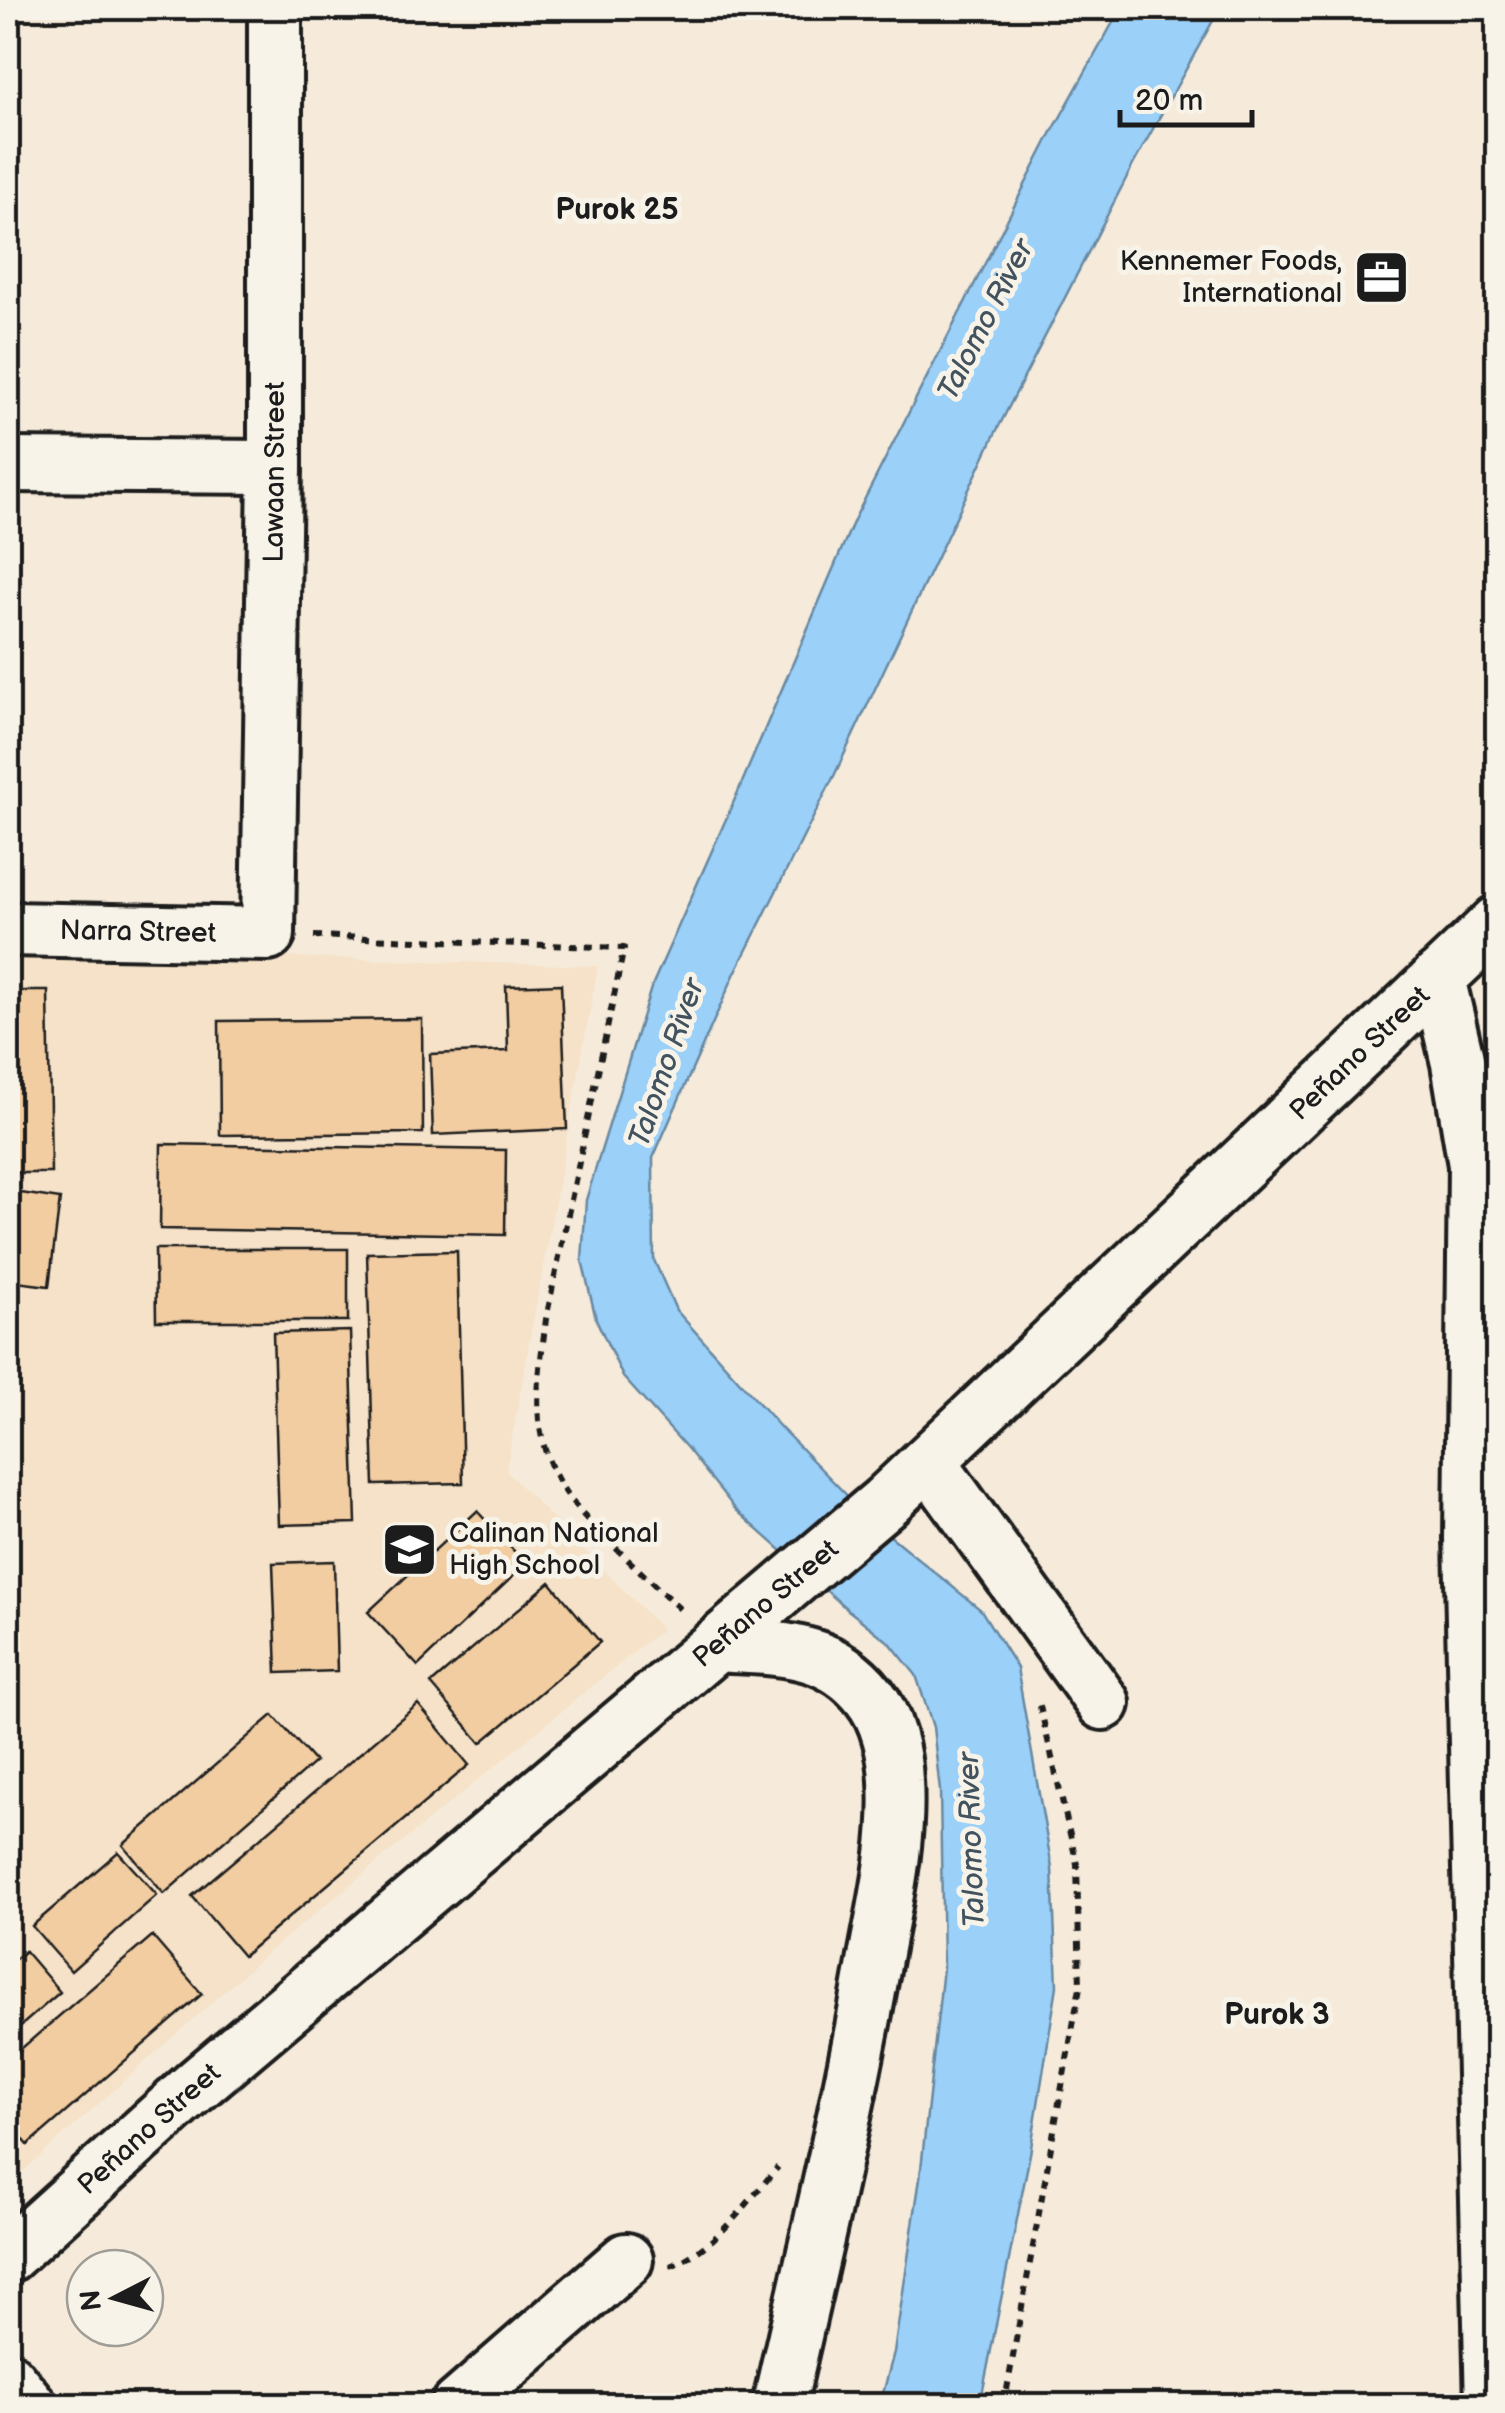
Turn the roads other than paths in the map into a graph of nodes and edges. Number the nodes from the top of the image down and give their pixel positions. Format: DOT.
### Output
graph roads {
  1 [pos="275,8"];
  2 [pos="8,465"];
  3 [pos="274,467"];
  4 [pos="1498,922"];
  5 [pos="8,929"];
  6 [pos="268,934"];
  7 [pos="1438,978"];
  8 [pos="929,1462"];
  9 [pos="717,1644"];
  10 [pos="1103,1704"];
  11 [pos="1488,1809"];
  12 [pos="1489,1944"];
  13 [pos="8,2256"];
  14 [pos="626,2260"];
  15 [pos="8,2379"];
  16 [pos="30,2406"];
  17 [pos="458,2406"];
  18 [pos="779,2406"];
  19 [pos="1492,2406"];
  1 -- 3 [label="street, Lawaan Street"];
  2 -- 3 [label="street"];
  3 -- 6 [label="street, Lawaan Street"];
  4 -- 7 [label="street, Peñano Street"];
  5 -- 6 [label="street, Narra Street"];
  7 -- 8 [label="street, Peñano Street"];
  7 -- 11 [label="street"];
  8 -- 9 [label="street, Peñano Street"];
  8 -- 10 [label="street"];
  9 -- 13 [label="street, Peñano Street"];
  9 -- 18 [label="street"];
  11 -- 12 [label="street"];
  12 -- 19 [label="street"];
  14 -- 17 [label="street"];
  15 -- 16 [label="street"];
}
